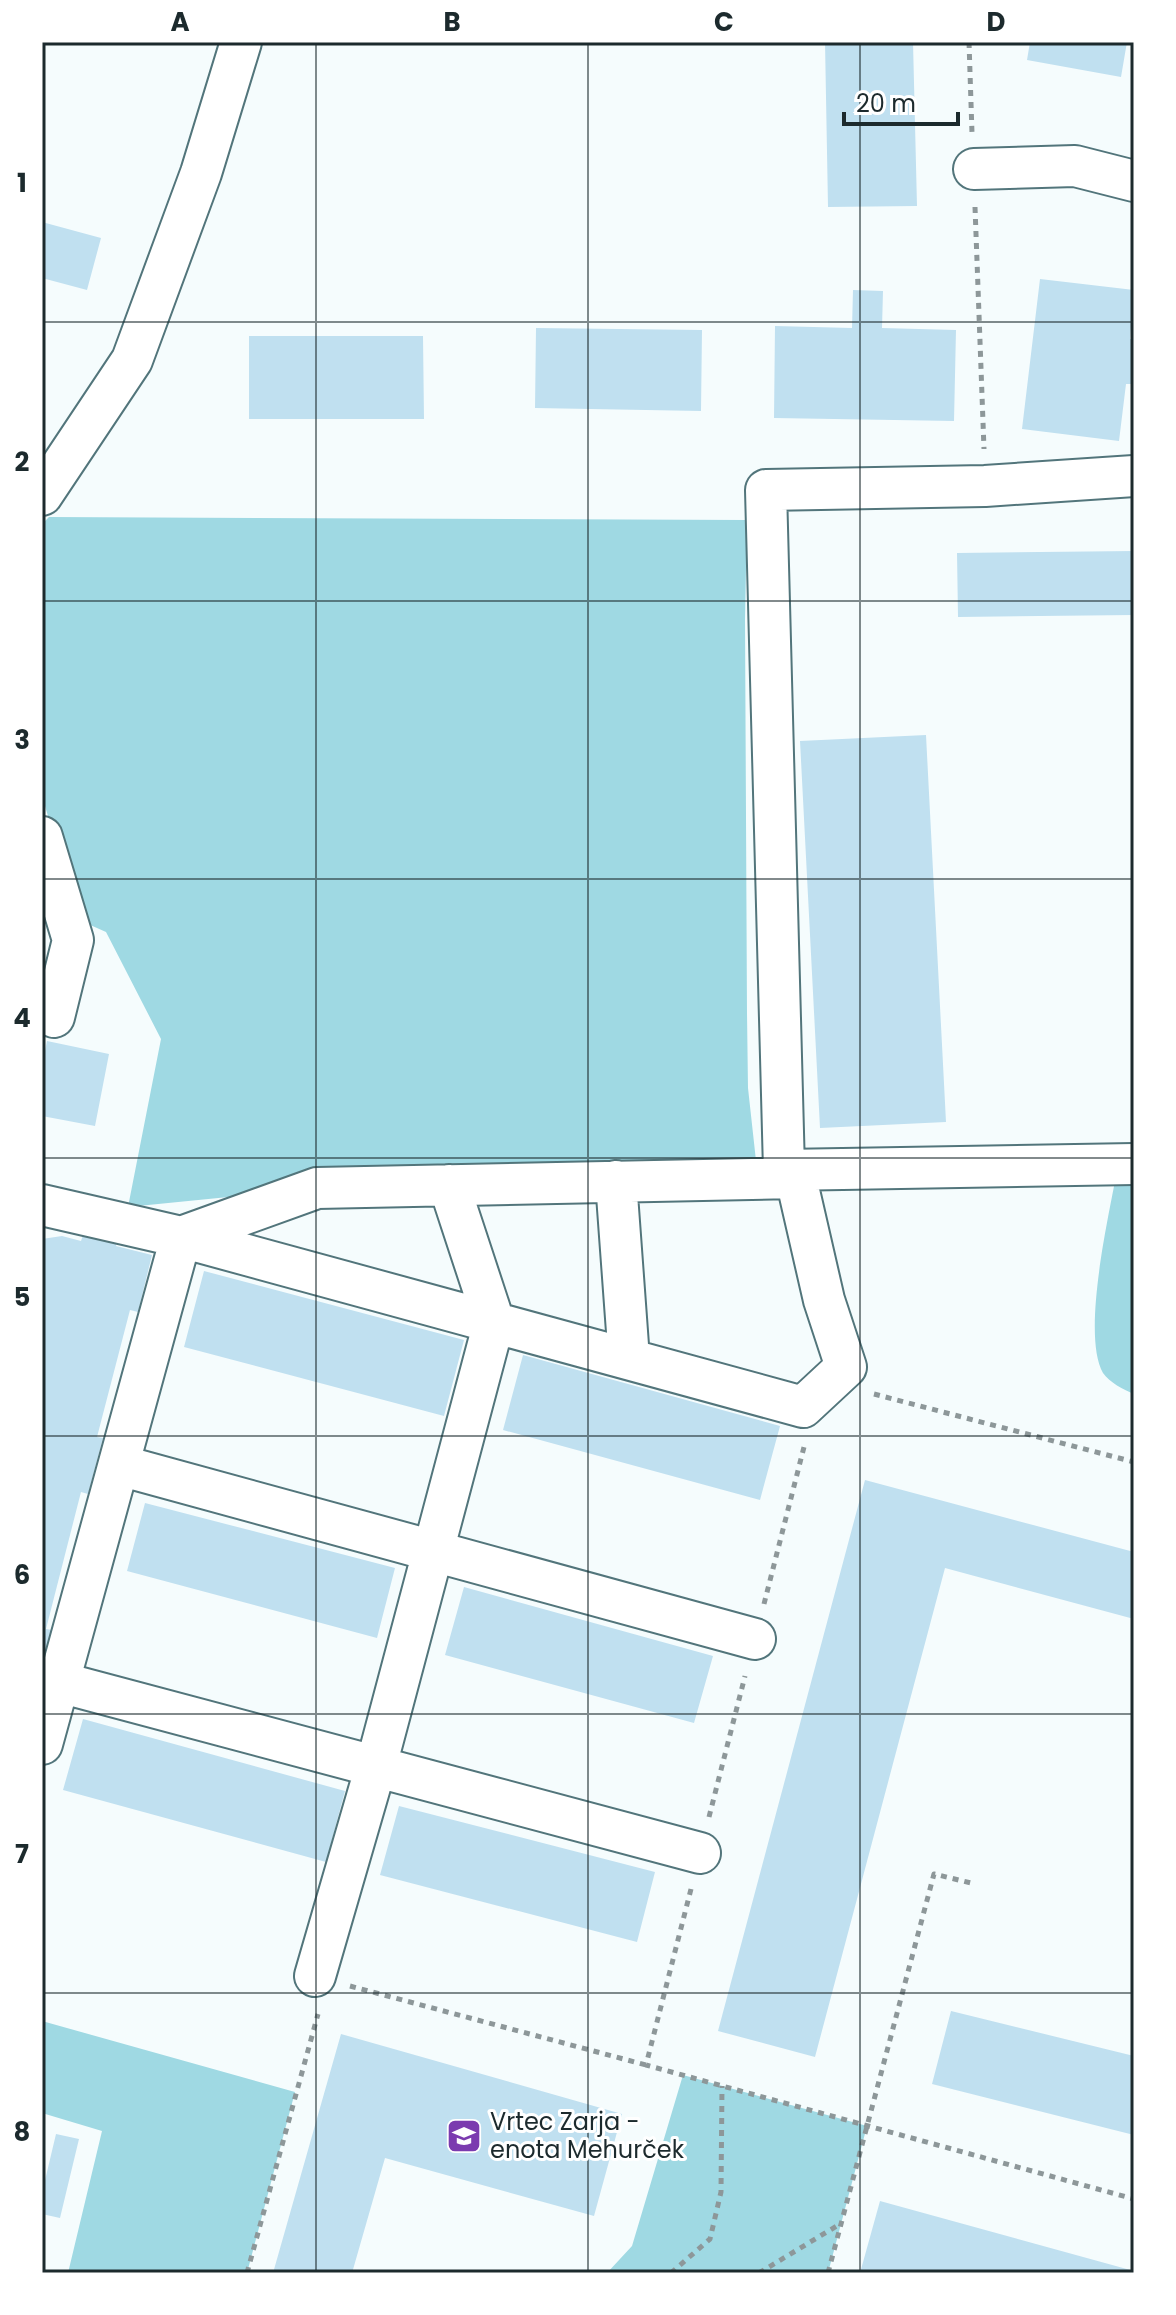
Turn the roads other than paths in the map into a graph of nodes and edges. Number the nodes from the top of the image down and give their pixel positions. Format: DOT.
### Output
graph roads {
  1 [pos="241,42"];
  2 [pos="974,169"];
  3 [pos="1134,181"];
  4 [pos="1134,476"];
  5 [pos="42,495"];
  6 [pos="42,837"];
  7 [pos="54,1017"];
  8 [pos="1134,1164"];
  9 [pos="616,1181"];
  10 [pos="449,1185"];
  11 [pos="42,1205"];
  12 [pos="181,1237"];
  13 [pos="494,1322"];
  14 [pos="629,1359"];
  15 [pos="119,1465"];
  16 [pos="434,1551"];
  17 [pos="755,1639"];
  18 [pos="59,1682"];
  19 [pos="42,1744"];
  20 [pos="376,1766"];
  21 [pos="700,1853"];
  22 [pos="326,1989"];
  1 -- 5 [label="street"];
  2 -- 3 [label="street"];
  4 -- 8 [label="street"];
  6 -- 7 [label="street"];
  9 -- 10 [label="street"];
  9 -- 14 [label="street"];
  9 -- 14 [label="street"];
  10 -- 12 [label="street"];
  10 -- 13 [label="street"];
  11 -- 12 [label="street"];
  12 -- 13 [label="street"];
  12 -- 15 [label="street"];
  13 -- 14 [label="street"];
  13 -- 16 [label="street"];
  15 -- 16 [label="street"];
  15 -- 18 [label="street"];
  16 -- 17 [label="street"];
  16 -- 20 [label="street"];
  18 -- 19 [label="street"];
  18 -- 20 [label="street"];
  20 -- 21 [label="street"];
  20 -- 22 [label="street"];
}
